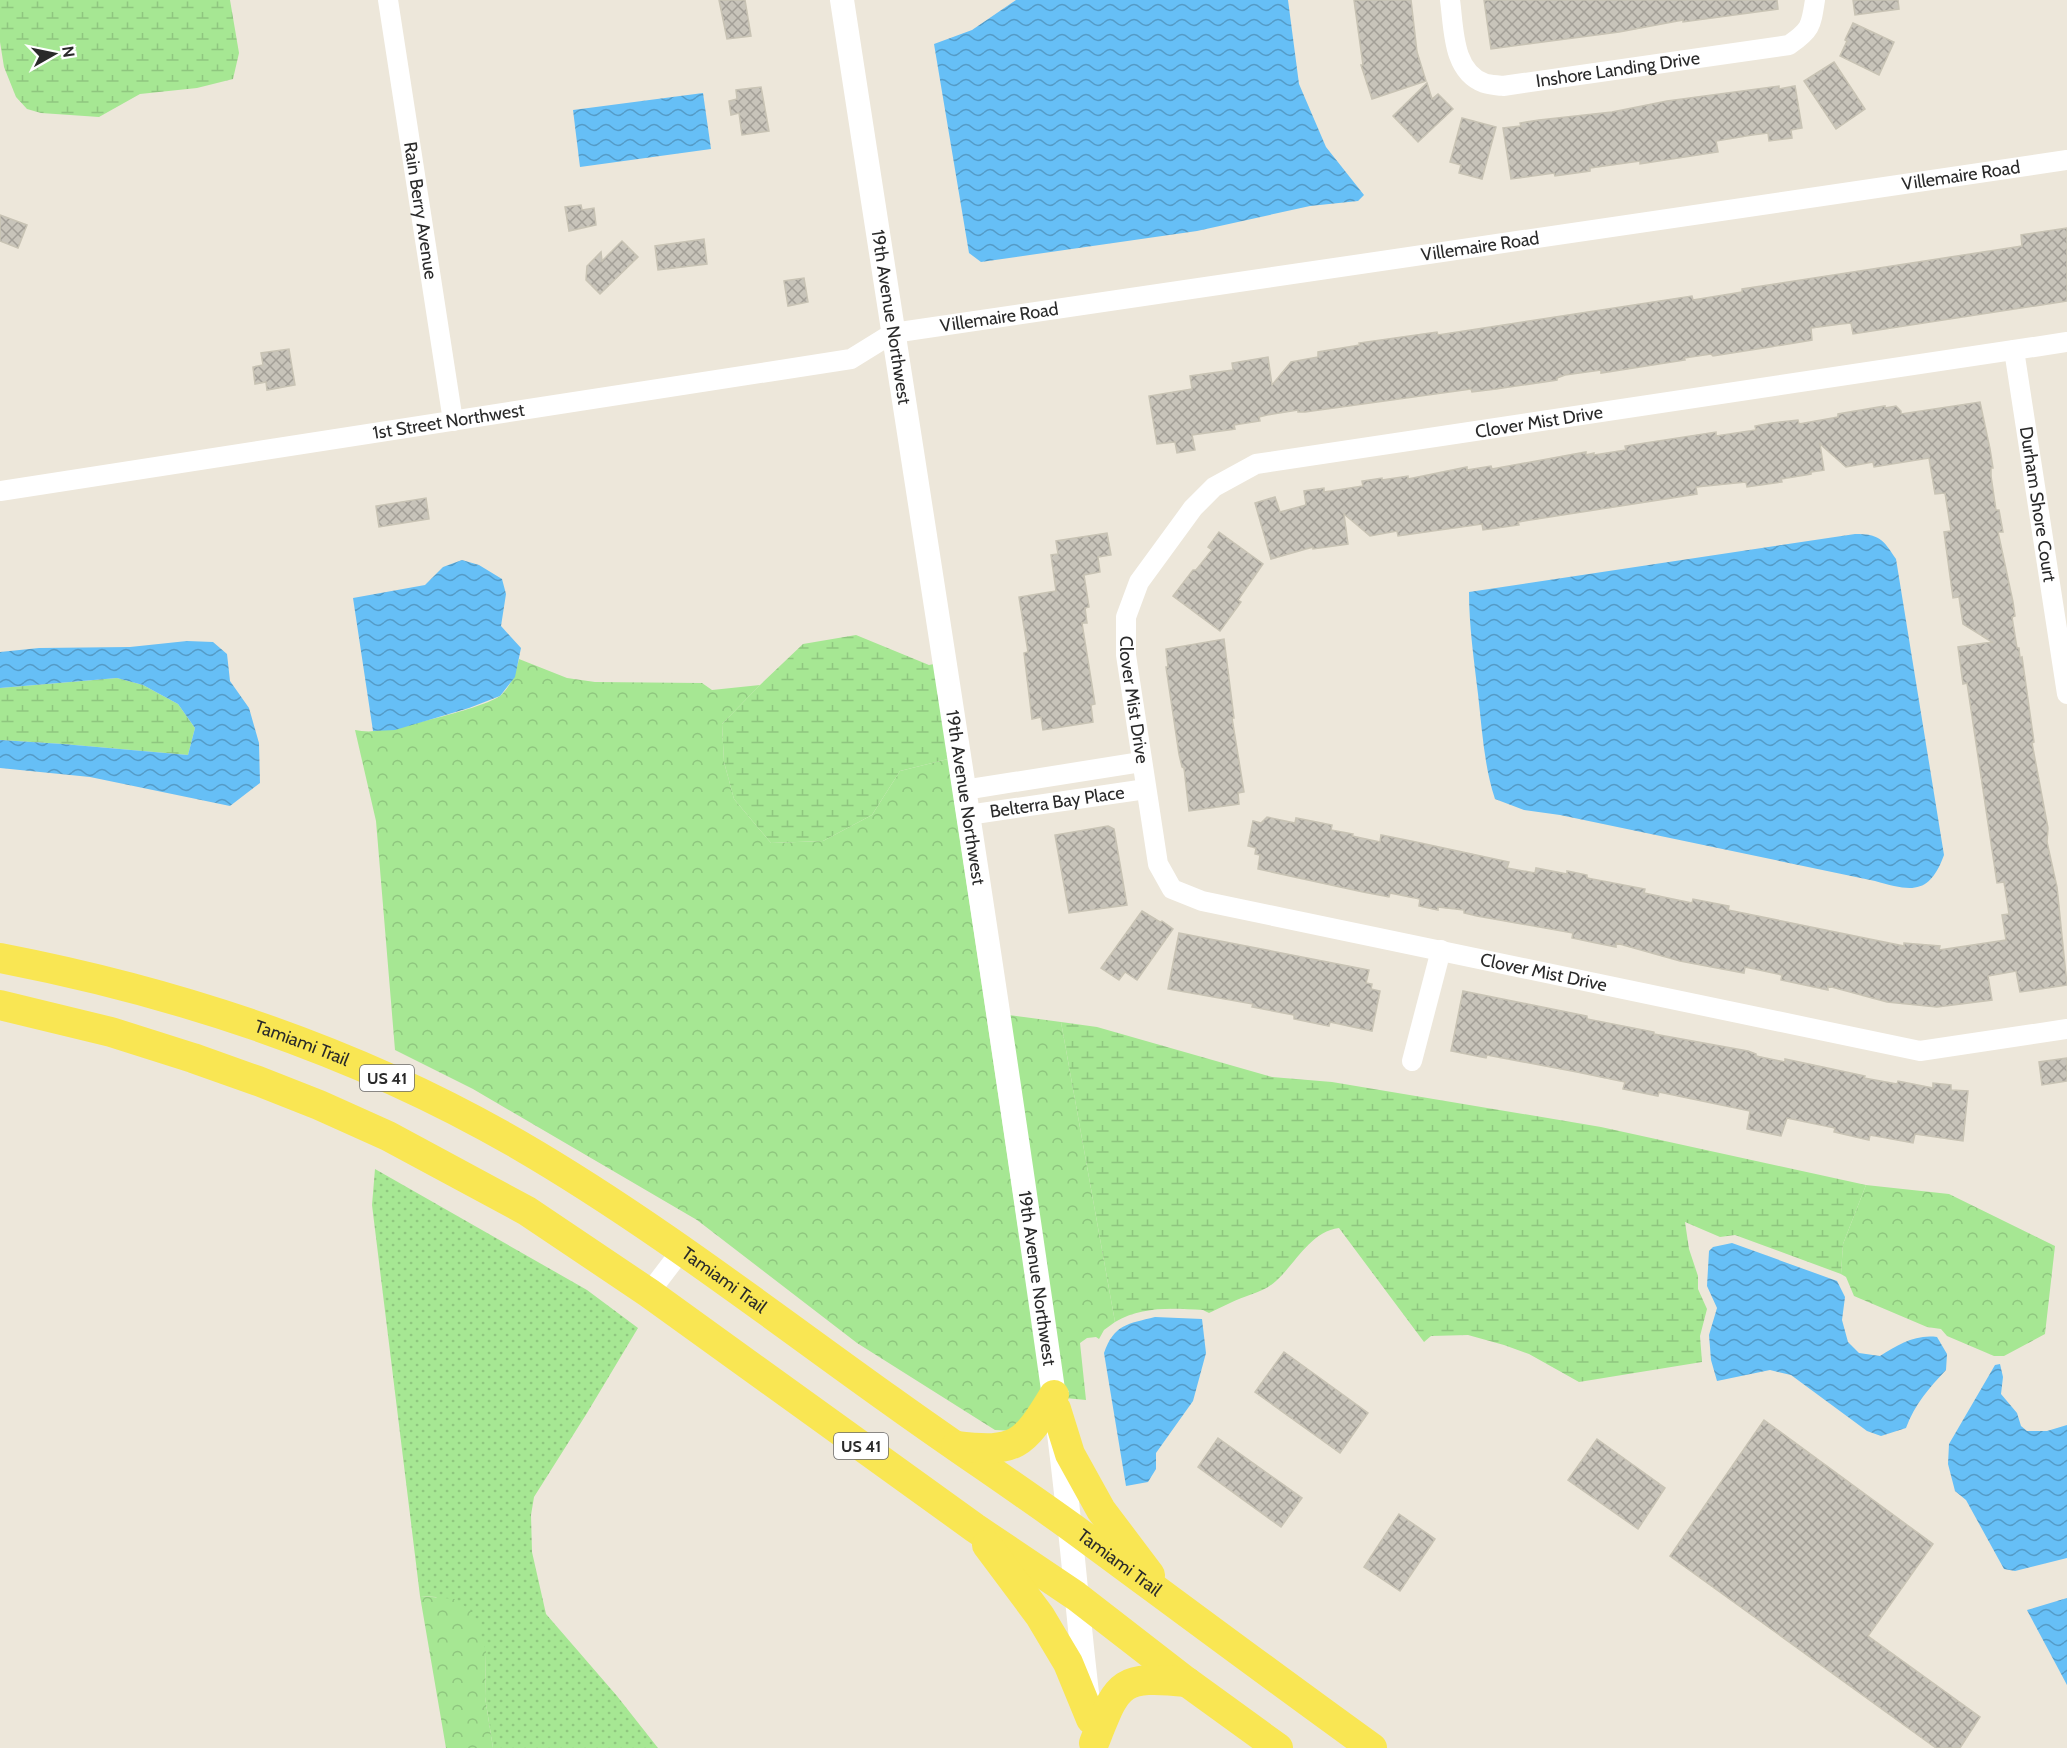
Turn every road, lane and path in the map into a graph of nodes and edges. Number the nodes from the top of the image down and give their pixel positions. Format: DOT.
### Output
graph roads {
  1 [pos="388,0"];
  2 [pos="842,0"];
  3 [pos="1450,0"];
  4 [pos="1815,0"];
  5 [pos="2067,160"];
  6 [pos="893,333"];
  7 [pos="2067,342"];
  8 [pos="2014,350"];
  9 [pos="453,421"];
  10 [pos="0,491"];
  11 [pos="2067,694"];
  12 [pos="1142,762"];
  13 [pos="1043,778"];
  14 [pos="1146,789"];
  15 [pos="964,790"];
  16 [pos="1047,804"];
  17 [pos="968,815"];
  18 [pos="1442,950"];
  19 [pos="0,958"];
  20 [pos="0,1005"];
  21 [pos="2067,1029"];
  22 [pos="1412,1061"];
  23 [pos="681,1251"];
  24 [pos="649,1293"];
  25 [pos="1055,1402"];
  26 [pos="953,1446"];
  27 [pos="975,1528"];
  28 [pos="1071,1528"];
  29 [pos="1076,1596"];
  30 [pos="1170,1602"];
  31 [pos="1187,1682"];
  32 [pos="1093,1737"];
  33 [pos="1278,1748"];
  34 [pos="1372,1748"];
  1 -- 9 [label="street, Rain Berry Avenue"];
  2 -- 6 [label="street, 19th Avenue Northwest"];
  3 -- 4 [label="street, Inshore Landing Drive"];
  5 -- 6 [label="street, Villemaire Road"];
  6 -- 9 [label="street, 1st Street Northwest"];
  6 -- 15 [label="street, 19th Avenue Northwest"];
  7 -- 8 [label="street, Clover Mist Drive"];
  8 -- 11 [label="street, Durham Shore Court"];
  8 -- 12 [label="street, Clover Mist Drive"];
  9 -- 10 [label="street, 1st Street Northwest"];
  12 -- 13 [label="street, Belterra Bay Place"];
  12 -- 14 [label="street, Clover Mist Drive"];
  13 -- 15 [label="street, Belterra Bay Place"];
  13 -- 16 [label="street"];
  14 -- 16 [label="street, Belterra Bay Place"];
  14 -- 18 [label="street, Clover Mist Drive"];
  15 -- 17 [label="street, 19th Avenue Northwest"];
  16 -- 17 [label="street, Belterra Bay Place"];
  17 -- 25 [label="street, 19th Avenue Northwest"];
  18 -- 21 [label="street, Clover Mist Drive"];
  18 -- 22 [label="street"];
  19 -- 23 [label="main road, Tamiami Trail / US 41"];
  20 -- 24 [label="main road, US 41"];
  23 -- 24 [label="street"];
  23 -- 26 [label="main road, Tamiami Trail / US 41"];
  24 -- 27 [label="main road, US 41"];
  25 -- 26 [label="main road"];
  25 -- 28 [label="street, 19th Avenue Northwest"];
  25 -- 30 [label="main road"];
  26 -- 28 [label="main road, Tamiami Trail / US 41"];
  27 -- 29 [label="main road, US 41"];
  27 -- 32 [label="main road"];
  28 -- 29 [label="street, 19th Avenue Northwest"];
  28 -- 30 [label="main road, Tamiami Trail / US 41"];
  29 -- 31 [label="main road, US 41"];
  29 -- 32 [label="street, 19th Avenue Northwest"];
  30 -- 34 [label="main road, Tamiami Trail / US 41"];
  31 -- 32 [label="main road"];
  31 -- 33 [label="main road, US 41"];
}
